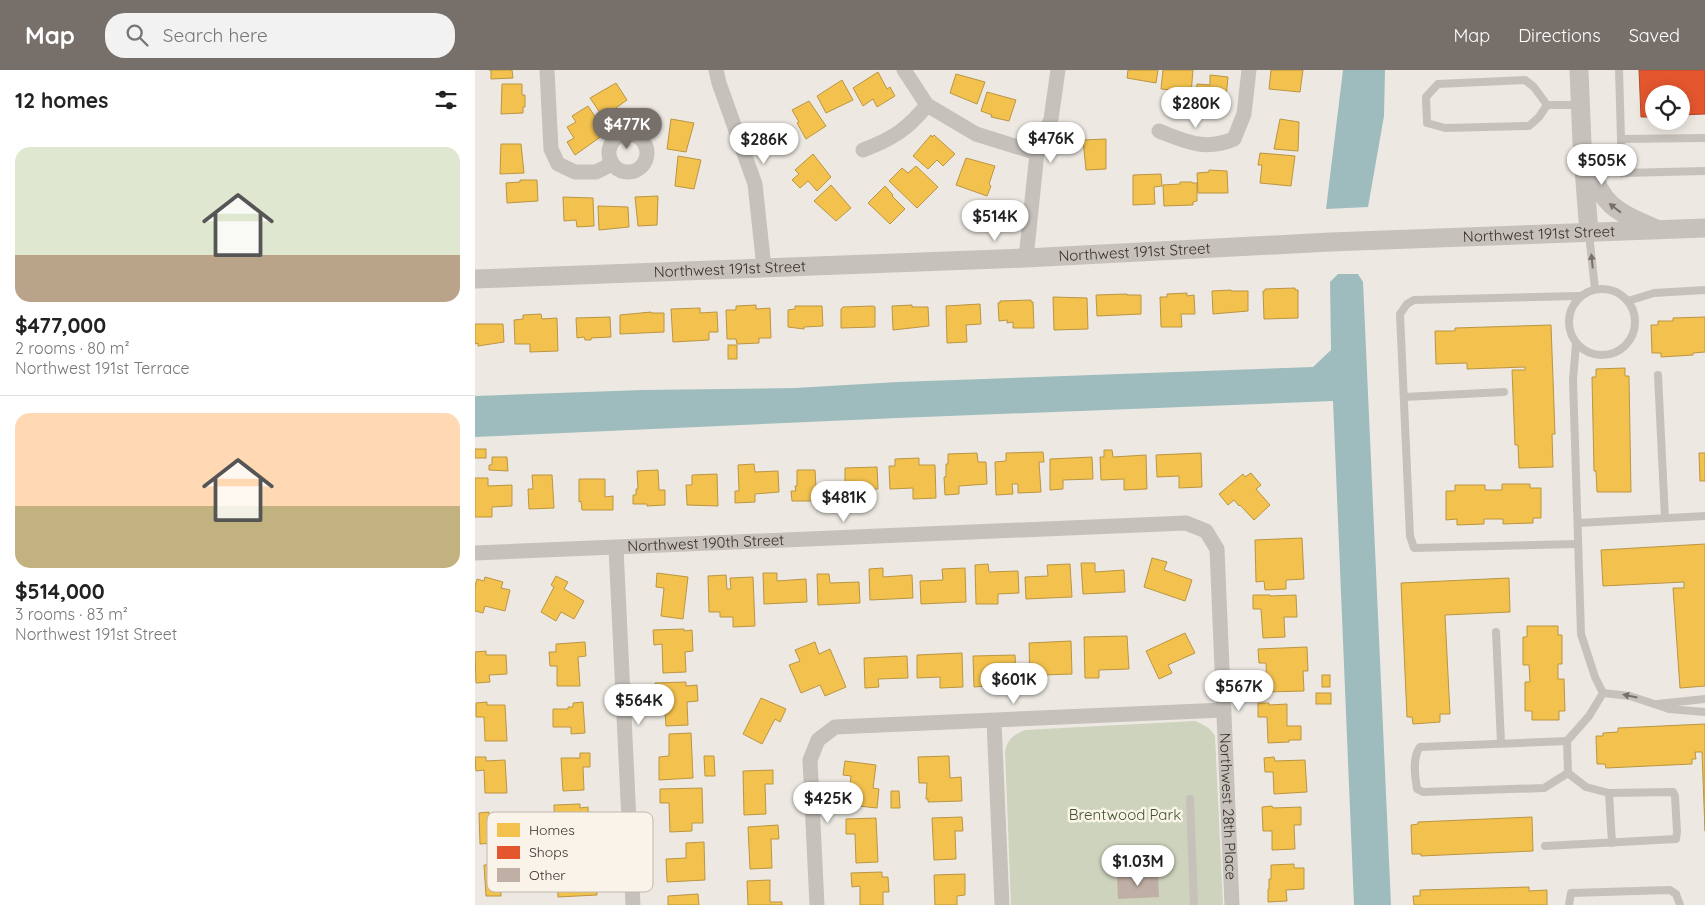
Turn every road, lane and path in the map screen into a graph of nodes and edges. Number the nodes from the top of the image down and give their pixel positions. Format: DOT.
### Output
graph roads {
  1 [pos="547,70"];
  2 [pos="716,70"];
  3 [pos="904,70"];
  4 [pos="1058,70"];
  5 [pos="1249,70"];
  6 [pos="1579,70"];
  7 [pos="1619,70"];
  8 [pos="927,105"];
  9 [pos="1547,105"];
  10 [pos="1580,105"];
  11 [pos="1159,131"];
  12 [pos="1705,138"];
  13 [pos="1621,139"];
  14 [pos="1581,143"];
  15 [pos="863,150"];
  16 [pos="1037,152"];
  17 [pos="612,164"];
  18 [pos="1705,171"];
  19 [pos="1705,228"];
  20 [pos="1659,230"];
  21 [pos="1589,232"];
  22 [pos="1027,258"];
  23 [pos="765,268"];
  24 [pos="475,279"];
  25 [pos="1595,289"];
  26 [pos="1705,290"];
  27 [pos="1579,296"];
  28 [pos="1627,301"];
  29 [pos="1577,344"];
  30 [pos="1658,375"];
  31 [pos="1504,392"];
  32 [pos="1404,397"];
  33 [pos="1705,516"];
  34 [pos="1665,518"];
  35 [pos="1578,523"];
  36 [pos="1206,531"];
  37 [pos="1578,544"];
  38 [pos="616,548"];
  39 [pos="475,554"];
  40 [pos="1497,632"];
  41 [pos="1603,693"];
  42 [pos="1705,699"];
  43 [pos="1655,704"];
  44 [pos="1224,710"];
  45 [pos="1705,712"];
  46 [pos="994,721"];
  47 [pos="1567,741"];
  48 [pos="1501,744"];
  49 [pos="1568,773"];
  50 [pos="1609,793"];
  51 [pos="1190,799"];
  52 [pos="629,812"];
  53 [pos="1612,843"];
  54 [pos="1545,846"];
  55 [pos="632,892"];
  56 [pos="633,905"];
  57 [pos="817,905"];
  58 [pos="1002,905"];
  59 [pos="1194,905"];
  60 [pos="1232,905"];
  61 [pos="1569,905"];
  62 [pos="1680,905"];
  1 -- 17 [label="street"];
  2 -- 23 [label="street"];
  3 -- 8 [label="street"];
  4 -- 16 [label="street"];
  5 -- 11 [label="street"];
  6 -- 10 [label="street"];
  7 -- 13 [label="lane"];
  8 -- 15 [label="street"];
  8 -- 16 [label="street"];
  9 -- 9 [label="lane"];
  9 -- 10 [label="lane"];
  10 -- 14 [label="street"];
  12 -- 13 [label="lane"];
  13 -- 18 [label="lane"];
  20 -- 14 [label="street, one-way"];
  14 -- 21 [label="street"];
  16 -- 22 [label="street"];
  19 -- 20 [label="street, Northwest 191st Street"];
  20 -- 21 [label="street, Northwest 191st Street"];
  21 -- 22 [label="street, Northwest 191st Street"];
  25 -- 21 [label="lane, one-way"];
  22 -- 23 [label="street, Northwest 191st Street"];
  23 -- 24 [label="street, Northwest 191st Street"];
  25 -- 27 [label="lane"];
  25 -- 28 [label="lane"];
  26 -- 28 [label="lane"];
  27 -- 29 [label="lane"];
  27 -- 32 [label="lane"];
  28 -- 29 [label="lane"];
  29 -- 35 [label="lane"];
  30 -- 34 [label="lane"];
  31 -- 32 [label="lane"];
  32 -- 37 [label="lane"];
  33 -- 34 [label="lane"];
  34 -- 35 [label="lane"];
  35 -- 37 [label="lane"];
  36 -- 38 [label="street, Northwest 190th Street"];
  36 -- 44 [label="street, Northwest 28th Place"];
  37 -- 41 [label="lane"];
  38 -- 39 [label="street, Northwest 190th Street"];
  38 -- 52 [label="street"];
  40 -- 48 [label="lane"];
  43 -- 41 [label="lane, one-way"];
  41 -- 47 [label="lane"];
  42 -- 43 [label="lane"];
  43 -- 45 [label="lane"];
  44 -- 46 [label="street"];
  44 -- 60 [label="street, Northwest 28th Place"];
  46 -- 57 [label="street"];
  46 -- 58 [label="street"];
  47 -- 48 [label="lane"];
  47 -- 49 [label="lane"];
  48 -- 49 [label="lane"];
  49 -- 50 [label="lane"];
  50 -- 53 [label="lane"];
  50 -- 53 [label="lane"];
  51 -- 59 [label="lane"];
  53 -- 54 [label="lane"];
  55 -- 56 [label="street"];
  61 -- 62 [label="lane"];
}
